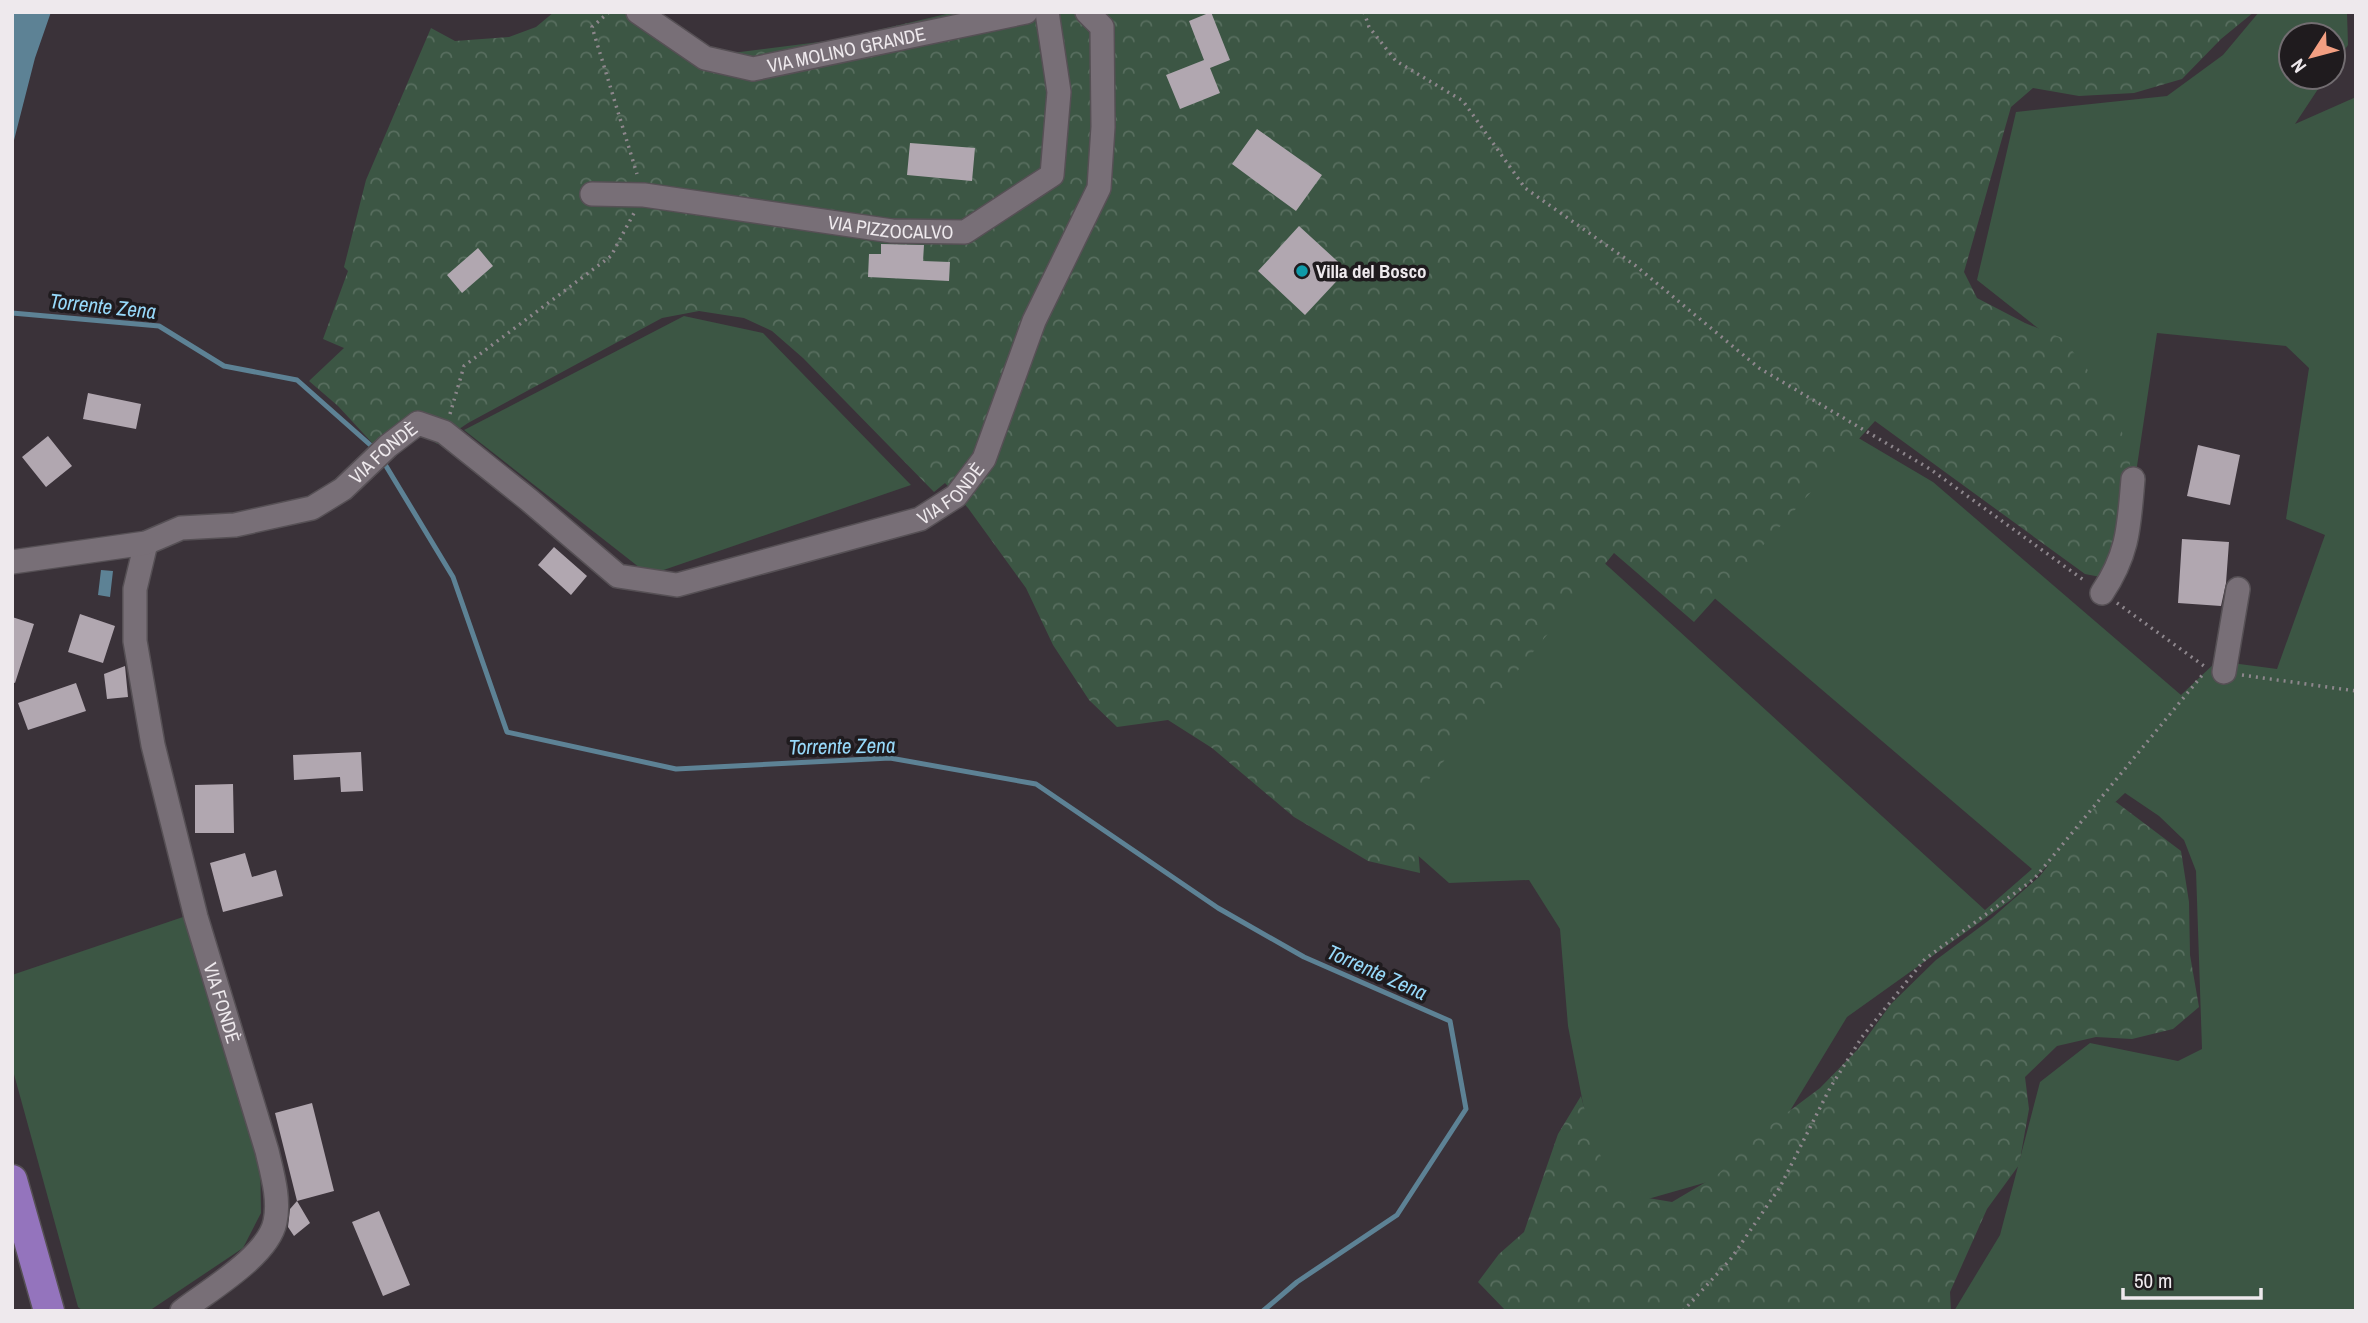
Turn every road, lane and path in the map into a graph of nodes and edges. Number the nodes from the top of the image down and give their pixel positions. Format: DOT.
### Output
graph roads {
  1 [pos="609,12"];
  2 [pos="638,12"];
  3 [pos="1026,12"];
  4 [pos="1047,12"];
  5 [pos="1087,12"];
  6 [pos="1364,12"];
  7 [pos="592,194"];
  8 [pos="644,195"];
  9 [pos="444,432"];
  10 [pos="2133,479"];
  11 [pos="146,543"];
  12 [pos="12,562"];
  13 [pos="2238,589"];
  14 [pos="2102,593"];
  15 [pos="2224,671"];
  16 [pos="2356,691"];
  17 [pos="12,1180"];
  18 [pos="49,1311"];
  19 [pos="182,1311"];
  20 [pos="1683,1311"];
  1 -- 8 [label="path"];
  2 -- 3 [label="street, VIA MOLINO GRANDE"];
  4 -- 8 [label="street, VIA PIZZOCALVO"];
  5 -- 9 [label="street, VIA FONDÈ"];
  6 -- 14 [label="path"];
  7 -- 8 [label="street, VIA PIZZOCALVO"];
  8 -- 9 [label="path"];
  9 -- 11 [label="street, VIA FONDÈ"];
  10 -- 14 [label="street"];
  11 -- 12 [label="street"];
  11 -- 19 [label="street, VIA FONDÈ"];
  13 -- 15 [label="street"];
  14 -- 20 [label="path"];
  15 -- 16 [label="path"];
  17 -- 18 [label="main road"];
}
